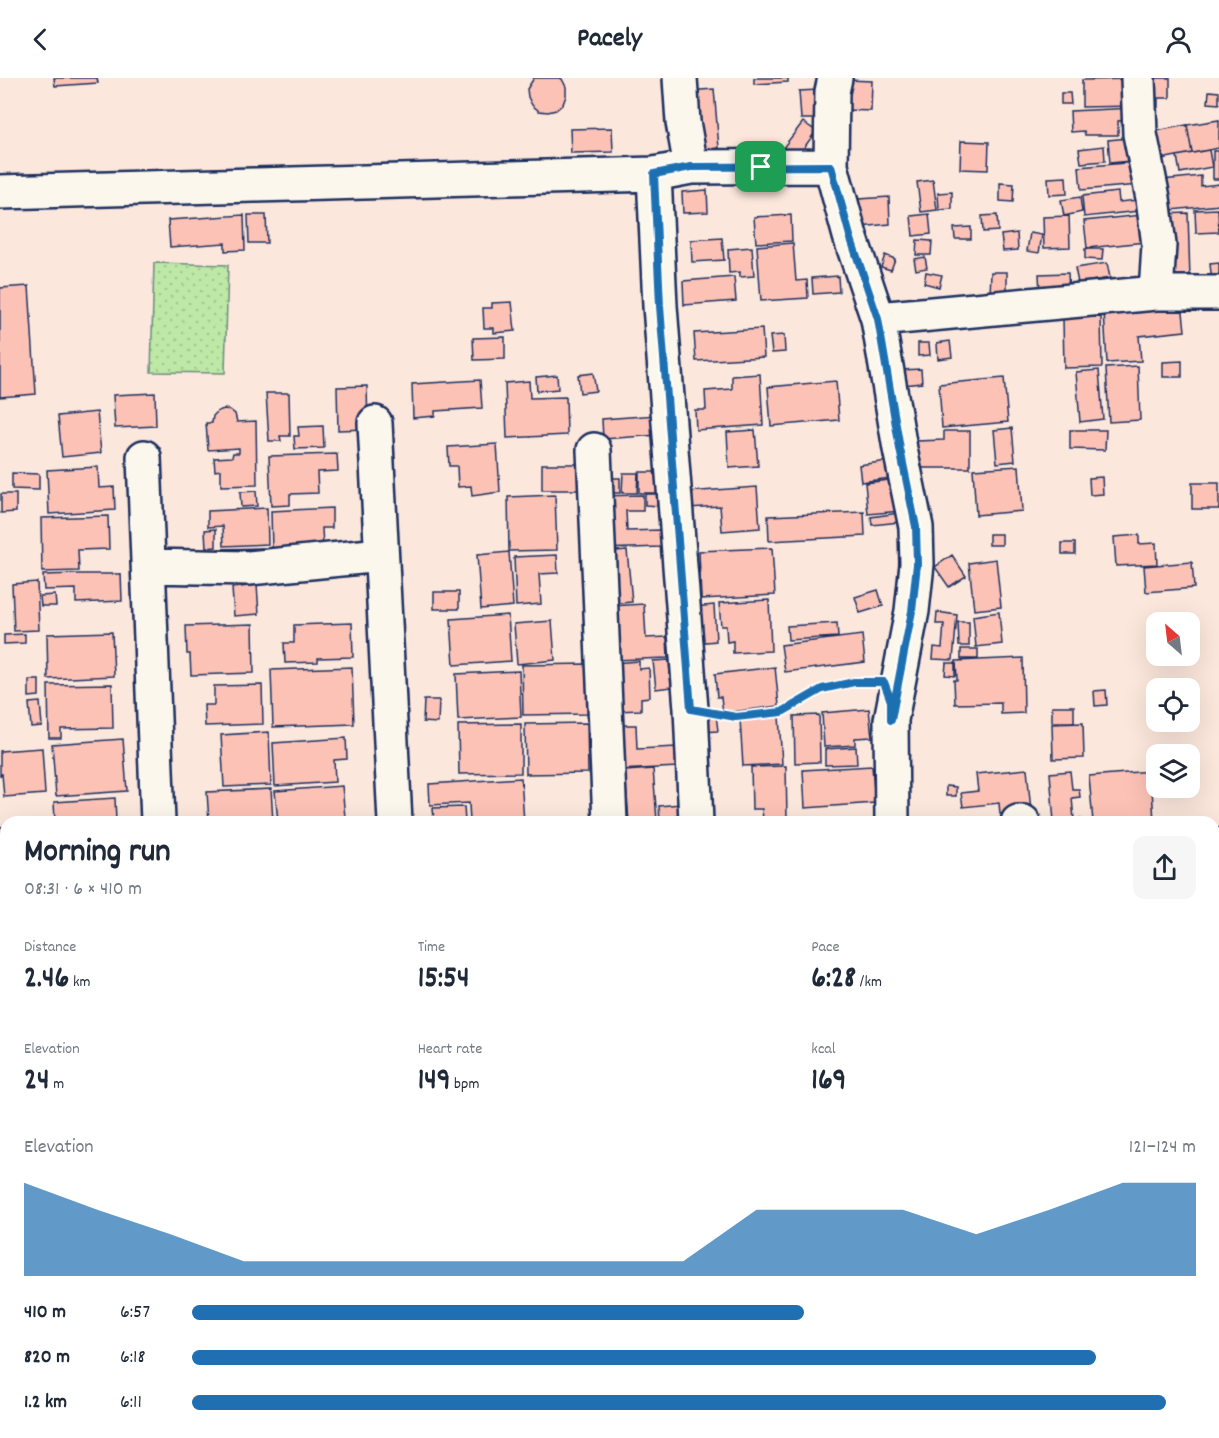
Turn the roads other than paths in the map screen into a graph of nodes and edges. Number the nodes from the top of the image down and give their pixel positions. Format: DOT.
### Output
graph roads {
  1 [pos="680,78"];
  2 [pos="835,78"];
  3 [pos="1138,78"];
  4 [pos="831,166"];
  5 [pos="691,167"];
  6 [pos="654,174"];
  7 [pos="0,192"];
  8 [pos="1156,293"];
  9 [pos="1219,293"];
  10 [pos="878,319"];
  11 [pos="375,423"];
  12 [pos="594,450"];
  13 [pos="144,457"];
  14 [pos="381,555"];
  15 [pos="148,566"];
  16 [pos="158,816"];
  17 [pos="395,816"];
  18 [pos="610,816"];
  19 [pos="696,816"];
  20 [pos="892,816"];
  1 -- 5 [label="street"];
  2 -- 4 [label="street"];
  3 -- 8 [label="street"];
  4 -- 5 [label="street"];
  4 -- 10 [label="street"];
  5 -- 6 [label="street"];
  6 -- 7 [label="street"];
  6 -- 19 [label="street"];
  8 -- 9 [label="street"];
  8 -- 10 [label="street"];
  10 -- 20 [label="street"];
  11 -- 14 [label="street"];
  12 -- 18 [label="street"];
  13 -- 15 [label="street"];
  14 -- 15 [label="street"];
  14 -- 17 [label="street"];
  15 -- 16 [label="street"];
}
